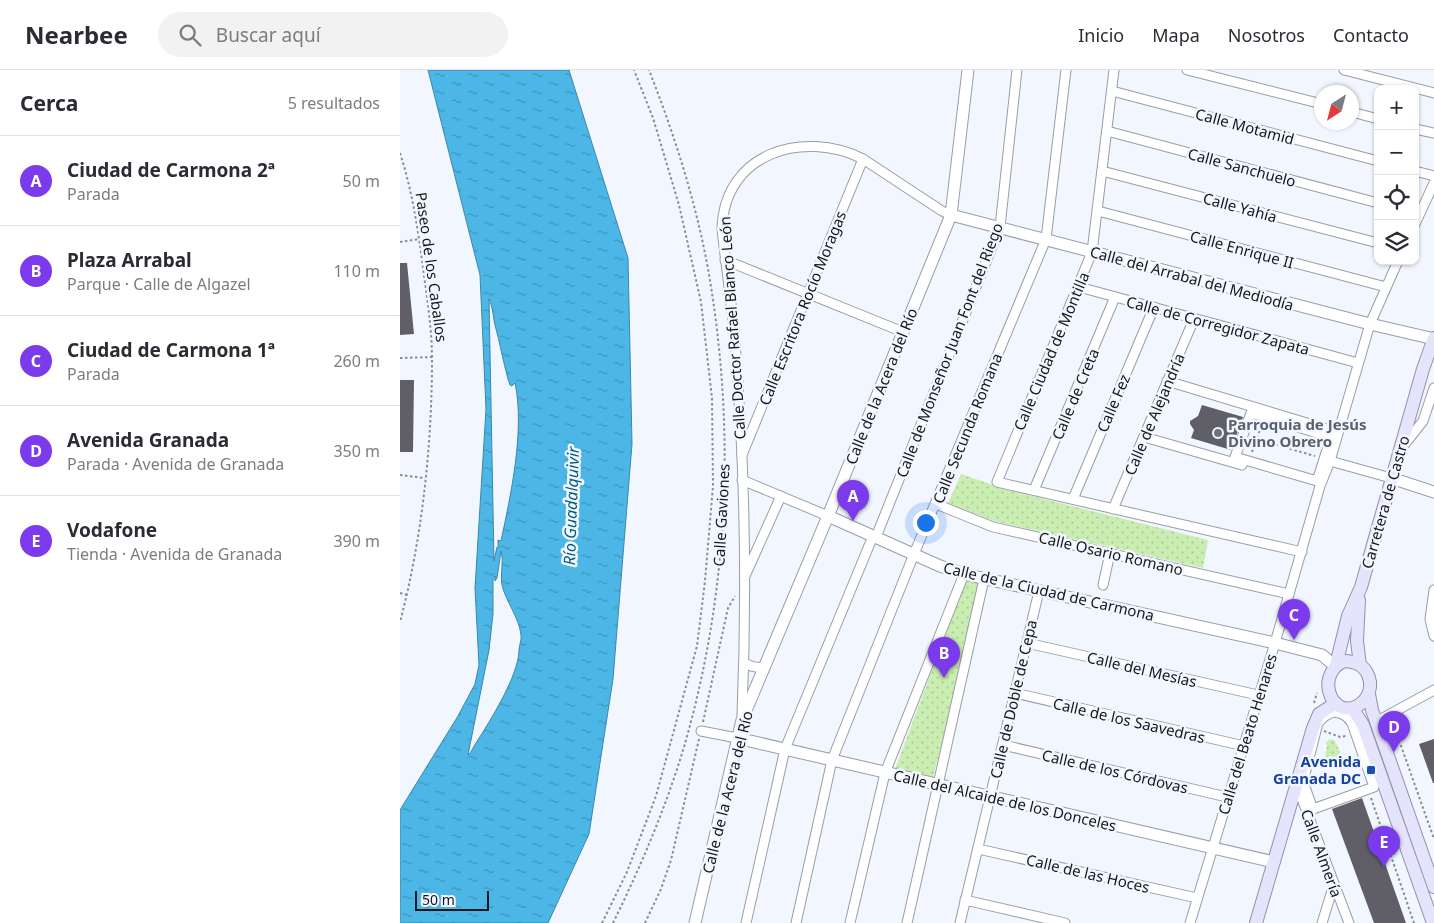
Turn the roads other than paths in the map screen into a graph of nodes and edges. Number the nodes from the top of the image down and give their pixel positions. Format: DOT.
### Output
graph roads {
  1 [pos="968,70"];
  2 [pos="1017,70"];
  3 [pos="1066,70"];
  4 [pos="1114,70"];
  5 [pos="1188,70"];
  6 [pos="1344,70"];
  7 [pos="1112,91"];
  8 [pos="1434,93"];
  9 [pos="1314,102"];
  10 [pos="1359,114"];
  11 [pos="1374,118"];
  12 [pos="1419,129"];
  13 [pos="1107,131"];
  14 [pos="1434,133"];
  15 [pos="864,159"];
  16 [pos="1374,160"];
  17 [pos="1102,171"];
  18 [pos="1419,172"];
  19 [pos="1434,176"];
  20 [pos="1434,182"];
  21 [pos="1374,202"];
  22 [pos="1419,209"];
  23 [pos="1098,211"];
  24 [pos="951,215"];
  25 [pos="1000,227"];
  26 [pos="1046,239"];
  27 [pos="1374,243"];
  28 [pos="1092,252"];
  29 [pos="725,260"];
  30 [pos="1396,265"];
  31 [pos="1079,287"];
  32 [pos="1386,287"];
  33 [pos="808,293"];
  34 [pos="1115,297"];
  35 [pos="1154,307"];
  36 [pos="1194,319"];
  37 [pos="1370,324"];
  38 [pos="903,332"];
  39 [pos="1434,338"];
  40 [pos="1358,363"];
  41 [pos="1168,381"];
  42 [pos="1434,388"];
  43 [pos="1337,432"];
  44 [pos="1144,437"];
  45 [pos="1399,451"];
  46 [pos="742,458"];
  47 [pos="1327,460"];
  48 [pos="1391,478"];
  49 [pos="742,480"];
  50 [pos="1320,486"];
  51 [pos="1034,490"];
  52 [pos="1434,492"];
  53 [pos="781,496"];
  54 [pos="1073,499"];
  55 [pos="936,504"];
  56 [pos="1113,509"];
  57 [pos="828,516"];
  58 [pos="874,536"];
  59 [pos="1302,552"];
  60 [pos="1110,553"];
  61 [pos="914,554"];
  62 [pos="964,574"];
  63 [pos="744,579"];
  64 [pos="984,579"];
  65 [pos="1103,585"];
  66 [pos="1361,587"];
  67 [pos="1434,590"];
  68 [pos="1039,591"];
  69 [pos="1289,594"];
  70 [pos="1434,636"];
  71 [pos="1026,643"];
  72 [pos="1275,643"];
  73 [pos="744,663"];
  74 [pos="1360,665"];
  75 [pos="1336,666"];
  76 [pos="764,667"];
  77 [pos="1434,690"];
  78 [pos="1015,693"];
  79 [pos="1369,694"];
  80 [pos="1258,695"];
  81 [pos="1336,703"];
  82 [pos="1353,709"];
  83 [pos="1381,719"];
  84 [pos="742,720"];
  85 [pos="701,731"];
  86 [pos="737,738"];
  87 [pos="1003,745"];
  88 [pos="1244,746"];
  89 [pos="785,749"];
  90 [pos="832,760"];
  91 [pos="885,773"];
  92 [pos="1296,782"];
  93 [pos="936,785"];
  94 [pos="1374,787"];
  95 [pos="990,797"];
  96 [pos="1227,797"];
  97 [pos="1212,848"];
  98 [pos="978,849"];
  99 [pos="1274,862"];
  100 [pos="1334,884"];
  101 [pos="1434,887"];
  102 [pos="1197,898"];
  103 [pos="965,900"];
  104 [pos="695,923"];
  105 [pos="746,923"];
  106 [pos="796,923"];
  107 [pos="850,923"];
  108 [pos="906,923"];
  109 [pos="960,923"];
  110 [pos="1065,923"];
  111 [pos="1190,923"];
  112 [pos="1256,923"];
  113 [pos="1322,923"];
  114 [pos="1348,923"];
  115 [pos="1433,923"];
  1 -- 24 [label="street, Calle de la Acera del Río"];
  2 -- 25 [label="street, Calle de Monseñor Juan Font del Riego"];
  3 -- 26 [label="street, Calle Secunda Romana"];
  4 -- 7 [label="street, Calle Ciudad de Montilla"];
  5 -- 9 [label="street"];
  6 -- 8 [label="street"];
  7 -- 13 [label="street, Calle Ciudad de Montilla"];
  7 -- 16 [label="street, Calle Motamid"];
  10 -- 11 [label="street"];
  12 -- 14 [label="street"];
  13 -- 17 [label="street, Calle Ciudad de Montilla"];
  13 -- 21 [label="street, Calle Sanchuelo"];
  15 -- 24 [label="street, Calle Doctor Rafael Blanco León"];
  15 -- 29 [label="street, Calle Doctor Rafael Blanco León"];
  15 -- 33 [label="street, Calle Escritora Rocío Moragas"];
  17 -- 23 [label="street, Calle Ciudad de Montilla"];
  17 -- 27 [label="street, Calle Yahía"];
  18 -- 19 [label="street"];
  20 -- 22 [label="street"];
  23 -- 28 [label="street, Calle Ciudad de Montilla"];
  23 -- 32 [label="street, Calle Enrique II"];
  24 -- 25 [label="street, Calle del Arrabal del Mediodía"];
  24 -- 38 [label="street, Calle de la Acera del Río"];
  25 -- 26 [label="street, Calle del Arrabal del Mediodía"];
  25 -- 58 [label="street, Calle de Monseñor Juan Font del Riego"];
  26 -- 28 [label="street, Calle del Arrabal del Mediodía"];
  26 -- 55 [label="street, Calle Secunda Romana"];
  28 -- 31 [label="street, Calle Ciudad de Montilla"];
  28 -- 37 [label="street, Calle del Arrabal del Mediodía"];
  29 -- 33 [label="street"];
  29 -- 46 [label="street, Calle Doctor Rafael Blanco León"];
  30 -- 32 [label="street, Calle del Beato Henares"];
  31 -- 34 [label="street, Calle de Corregidor Zapata"];
  31 -- 51 [label="street, Calle Ciudad de Montilla"];
  32 -- 37 [label="street, Calle del Beato Henares"];
  33 -- 38 [label="street"];
  33 -- 46 [label="street, Calle Escritora Rocío Moragas"];
  34 -- 35 [label="street, Calle de Corregidor Zapata"];
  34 -- 51 [label="street, Calle de Creta"];
  35 -- 36 [label="street, Calle de Corregidor Zapata"];
  35 -- 54 [label="street, Calle Fez"];
  36 -- 40 [label="street, Calle de Corregidor Zapata"];
  36 -- 41 [label="street, Calle de Alejandría"];
  37 -- 39 [label="street, Calle del Arrabal del Mediodía"];
  37 -- 40 [label="street, Calle del Beato Henares"];
  38 -- 57 [label="street, Calle de la Acera del Río"];
  39 -- 45 [label="main road, Carretera de Castro"];
  40 -- 43 [label="street, Calle del Beato Henares"];
  41 -- 43 [label="street"];
  41 -- 44 [label="street, Calle de Alejandría"];
  42 -- 45 [label="street"];
  43 -- 47 [label="street, Calle del Beato Henares"];
  44 -- 50 [label="street"];
  44 -- 56 [label="street, Calle de Alejandría"];
  45 -- 48 [label="main road, Carretera de Castro"];
  46 -- 49 [label="street, Calle Doctor Rafael Blanco León"];
  47 -- 47 [label="street"];
  47 -- 48 [label="street"];
  47 -- 50 [label="street, Calle del Beato Henares"];
  48 -- 52 [label="street"];
  48 -- 66 [label="main road, Carretera de Castro"];
  49 -- 53 [label="street, Calle de la Ciudad de Carmona"];
  49 -- 63 [label="street, Calle Doctor Rafael Blanco León"];
  50 -- 59 [label="street, Calle del Beato Henares"];
  51 -- 54 [label="street"];
  53 -- 57 [label="street, Calle de la Ciudad de Carmona"];
  53 -- 63 [label="street"];
  54 -- 56 [label="street"];
  55 -- 60 [label="street, Calle Osario Romano"];
  55 -- 61 [label="street, Calle Secunda Romana"];
  56 -- 59 [label="street"];
  57 -- 58 [label="street, Calle de la Ciudad de Carmona"];
  57 -- 76 [label="street, Calle de la Acera del Río"];
  58 -- 61 [label="street, Calle de la Ciudad de Carmona"];
  58 -- 89 [label="street, Calle de Monseñor Juan Font del Riego"];
  59 -- 69 [label="street, Calle del Beato Henares"];
  60 -- 65 [label="street"];
  60 -- 69 [label="street, Calle Osario Romano"];
  61 -- 62 [label="street, Calle de la Ciudad de Carmona"];
  61 -- 90 [label="street, Calle Secunda Romana"];
  62 -- 64 [label="street, Calle de la Ciudad de Carmona"];
  62 -- 91 [label="street"];
  63 -- 73 [label="street, Calle Doctor Rafael Blanco León"];
  64 -- 68 [label="street, Calle de la Ciudad de Carmona"];
  64 -- 93 [label="street"];
  66 -- 74 [label="main road"];
  66 -- 75 [label="main road, Carretera de Castro"];
  67 -- 70 [label="street"];
  68 -- 71 [label="street, Calle de Doble de Cepa"];
  68 -- 72 [label="street, Calle de la Ciudad de Carmona"];
  69 -- 72 [label="street, Calle del Beato Henares"];
  71 -- 78 [label="street, Calle de Doble de Cepa"];
  71 -- 80 [label="street, Calle del Mesías"];
  72 -- 75 [label="street, Calle de la Ciudad de Carmona"];
  72 -- 80 [label="street, Calle del Beato Henares"];
  73 -- 76 [label="street"];
  73 -- 84 [label="street, Calle Doctor Rafael Blanco León"];
  74 -- 75 [label="main road"];
  74 -- 79 [label="main road"];
  75 -- 81 [label="main road"];
  76 -- 84 [label="street, Calle de la Acera del Río"];
  77 -- 83 [label="street"];
  78 -- 87 [label="street, Calle de Doble de Cepa"];
  78 -- 88 [label="street, Calle de los Saavedras"];
  79 -- 82 [label="main road"];
  79 -- 101 [label="main road"];
  80 -- 88 [label="street, Calle del Beato Henares"];
  81 -- 82 [label="main road"];
  81 -- 92 [label="main road"];
  82 -- 115 [label="main road"];
  84 -- 86 [label="street, Calle de la Acera del Río"];
  85 -- 86 [label="street"];
  86 -- 89 [label="street, Calle del Alcaide de los Donceles"];
  86 -- 104 [label="street, Calle de la Acera del Río"];
  87 -- 95 [label="street, Calle de Doble de Cepa"];
  87 -- 96 [label="street, Calle de los Córdovas"];
  88 -- 96 [label="street, Calle del Beato Henares"];
  89 -- 90 [label="street, Calle del Alcaide de los Donceles"];
  89 -- 105 [label="street, Calle de Monseñor Juan Font del Riego"];
  90 -- 91 [label="street, Calle del Alcaide de los Donceles"];
  90 -- 106 [label="street, Calle Secunda Romana"];
  91 -- 93 [label="street, Calle del Alcaide de los Donceles"];
  91 -- 107 [label="street"];
  92 -- 99 [label="main road"];
  92 -- 100 [label="street, Calle Almería"];
  93 -- 95 [label="street, Calle del Alcaide de los Donceles"];
  93 -- 108 [label="street"];
  94 -- 94 [label="street"];
  95 -- 97 [label="street, Calle del Alcaide de los Donceles"];
  95 -- 98 [label="street, Calle de Doble de Cepa"];
  96 -- 97 [label="street, Calle del Beato Henares"];
  97 -- 99 [label="street, Calle del Alcaide de los Donceles"];
  97 -- 102 [label="street, Calle del Beato Henares"];
  98 -- 102 [label="street, Calle de las Hoces"];
  98 -- 103 [label="street, Calle de Doble de Cepa"];
  99 -- 112 [label="main road"];
  100 -- 113 [label="street"];
  100 -- 114 [label="street, Calle Almería"];
  102 -- 111 [label="street, Calle del Beato Henares"];
  103 -- 109 [label="street, Calle de Doble de Cepa"];
  103 -- 110 [label="street"];
}
